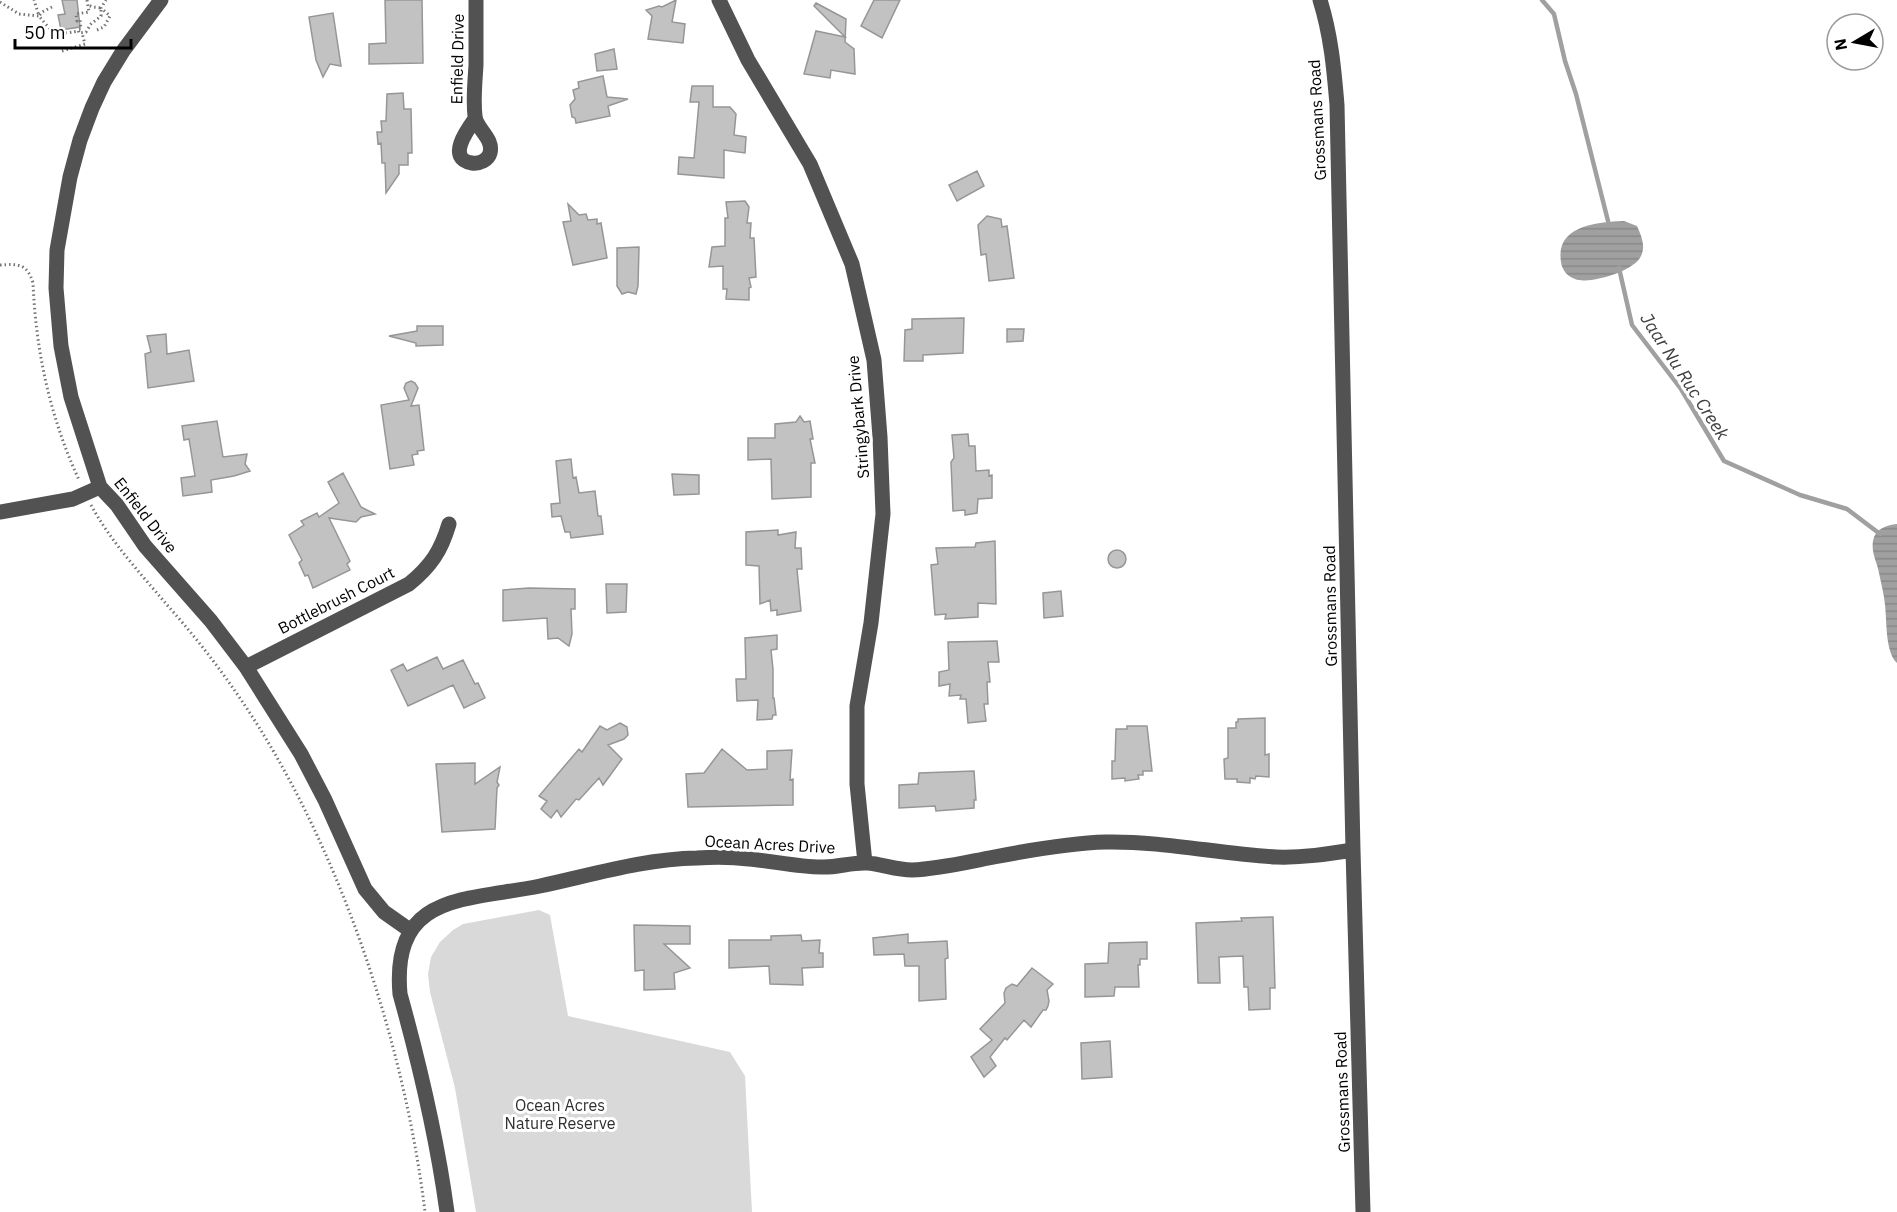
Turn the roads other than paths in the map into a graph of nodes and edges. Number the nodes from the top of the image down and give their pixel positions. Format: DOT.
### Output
graph roads {
  1 [pos="161,0"];
  2 [pos="476,0"];
  3 [pos="719,0"];
  4 [pos="1320,0"];
  5 [pos="475,119"];
  6 [pos="100,487"];
  7 [pos="0,512"];
  8 [pos="449,524"];
  9 [pos="246,667"];
  10 [pos="1353,850"];
  11 [pos="865,863"];
  12 [pos="411,931"];
  13 [pos="447,1212"];
  14 [pos="1363,1212"];
  1 -- 6 [label="street, Enfield Drive"];
  2 -- 5 [label="street, Enfield Drive"];
  3 -- 11 [label="street, Stringybark Drive"];
  4 -- 10 [label="street, Grossmans Road"];
  6 -- 7 [label="street"];
  6 -- 9 [label="street, Enfield Drive"];
  8 -- 9 [label="street, Bottlebrush Court"];
  9 -- 12 [label="street, Enfield Drive"];
  10 -- 11 [label="street, Ocean Acres Drive"];
  10 -- 14 [label="street, Grossmans Road"];
  11 -- 12 [label="street, Ocean Acres Drive"];
  12 -- 13 [label="street, Ocean Acres Drive"];
}
